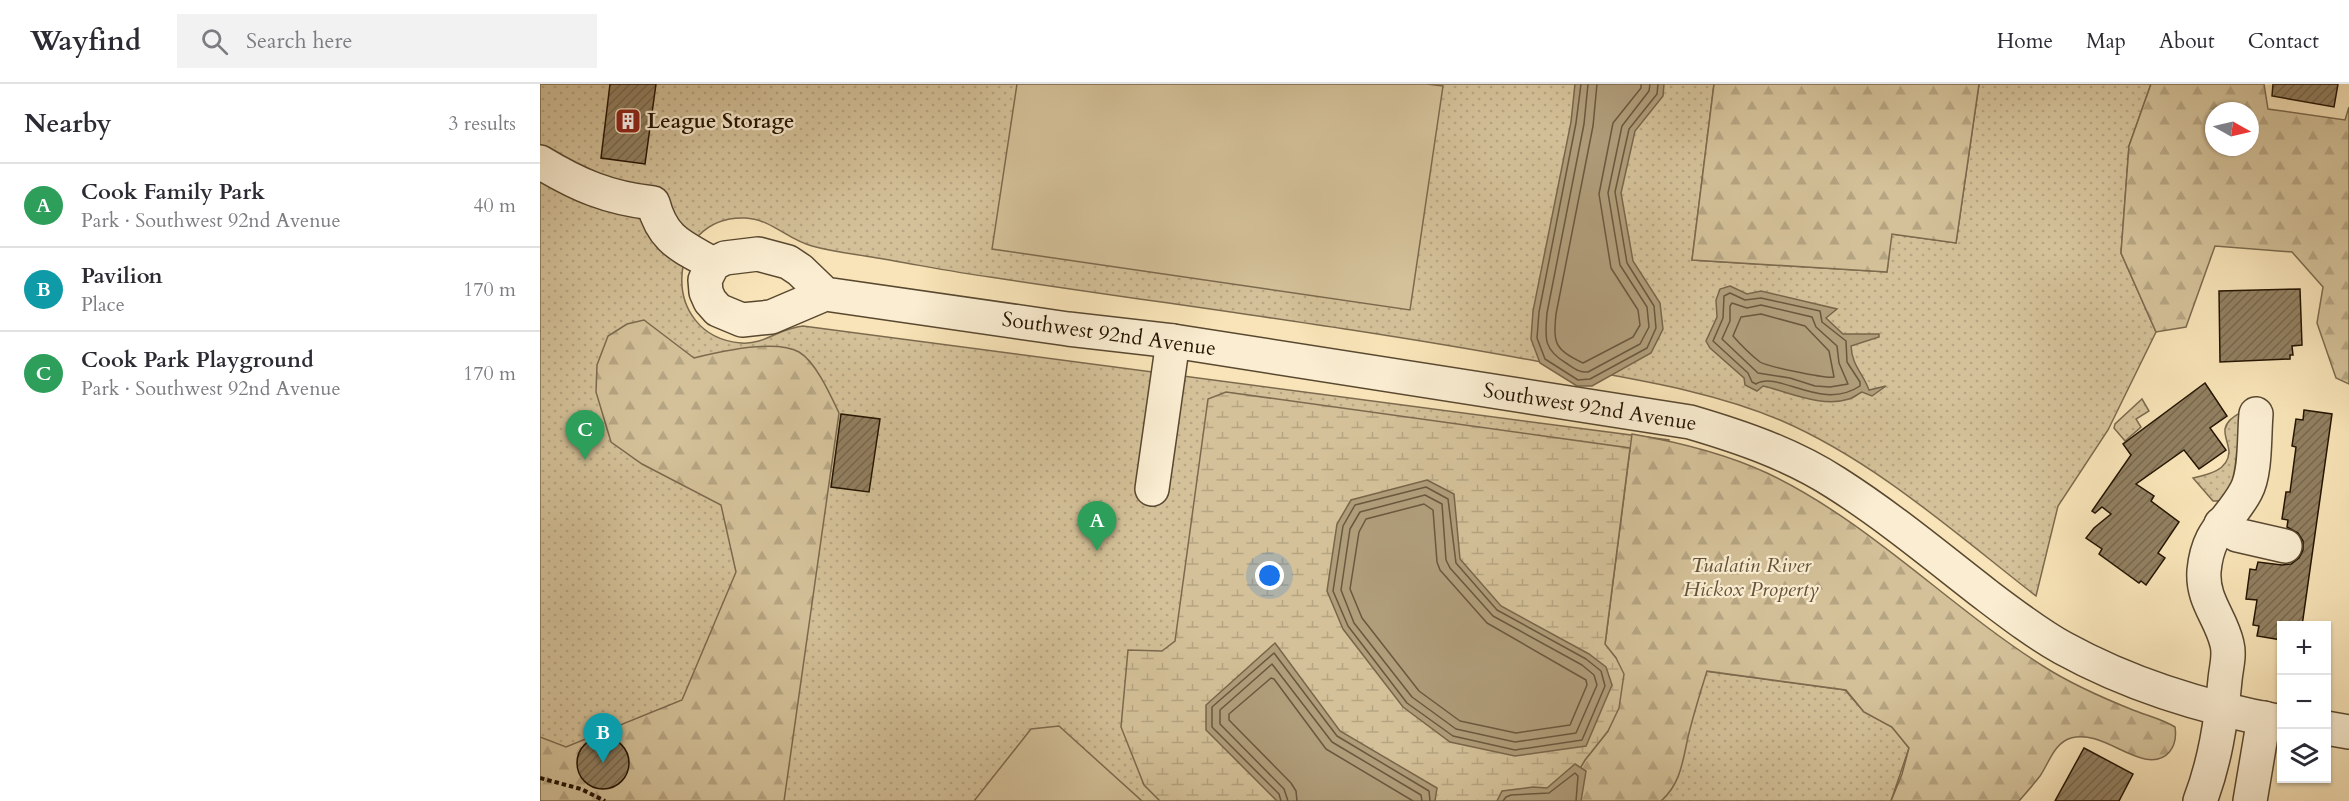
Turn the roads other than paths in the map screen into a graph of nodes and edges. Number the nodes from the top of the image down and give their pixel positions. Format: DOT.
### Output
graph roads {
  1 [pos="540,162"];
  2 [pos="713,264"];
  3 [pos="825,294"];
  4 [pos="1173,341"];
  5 [pos="2256,414"];
  6 [pos="1152,489"];
  7 [pos="2221,524"];
  8 [pos="2285,546"];
  9 [pos="2223,710"];
  10 [pos="2273,720"];
  11 [pos="2331,729"];
  12 [pos="2349,732"];
  13 [pos="2200,801"];
  14 [pos="2250,801"];
  1 -- 2 [label="street"];
  2 -- 3 [label="street"];
  2 -- 3 [label="street"];
  3 -- 4 [label="street, Southwest 92nd Avenue"];
  4 -- 6 [label="street"];
  4 -- 9 [label="street, Southwest 92nd Avenue"];
  5 -- 7 [label="street"];
  7 -- 8 [label="street"];
  7 -- 9 [label="street"];
  9 -- 10 [label="street, Southwest 92nd Avenue"];
  9 -- 13 [label="street"];
  10 -- 14 [label="street"];
  11 -- 12 [label="street"];
}
